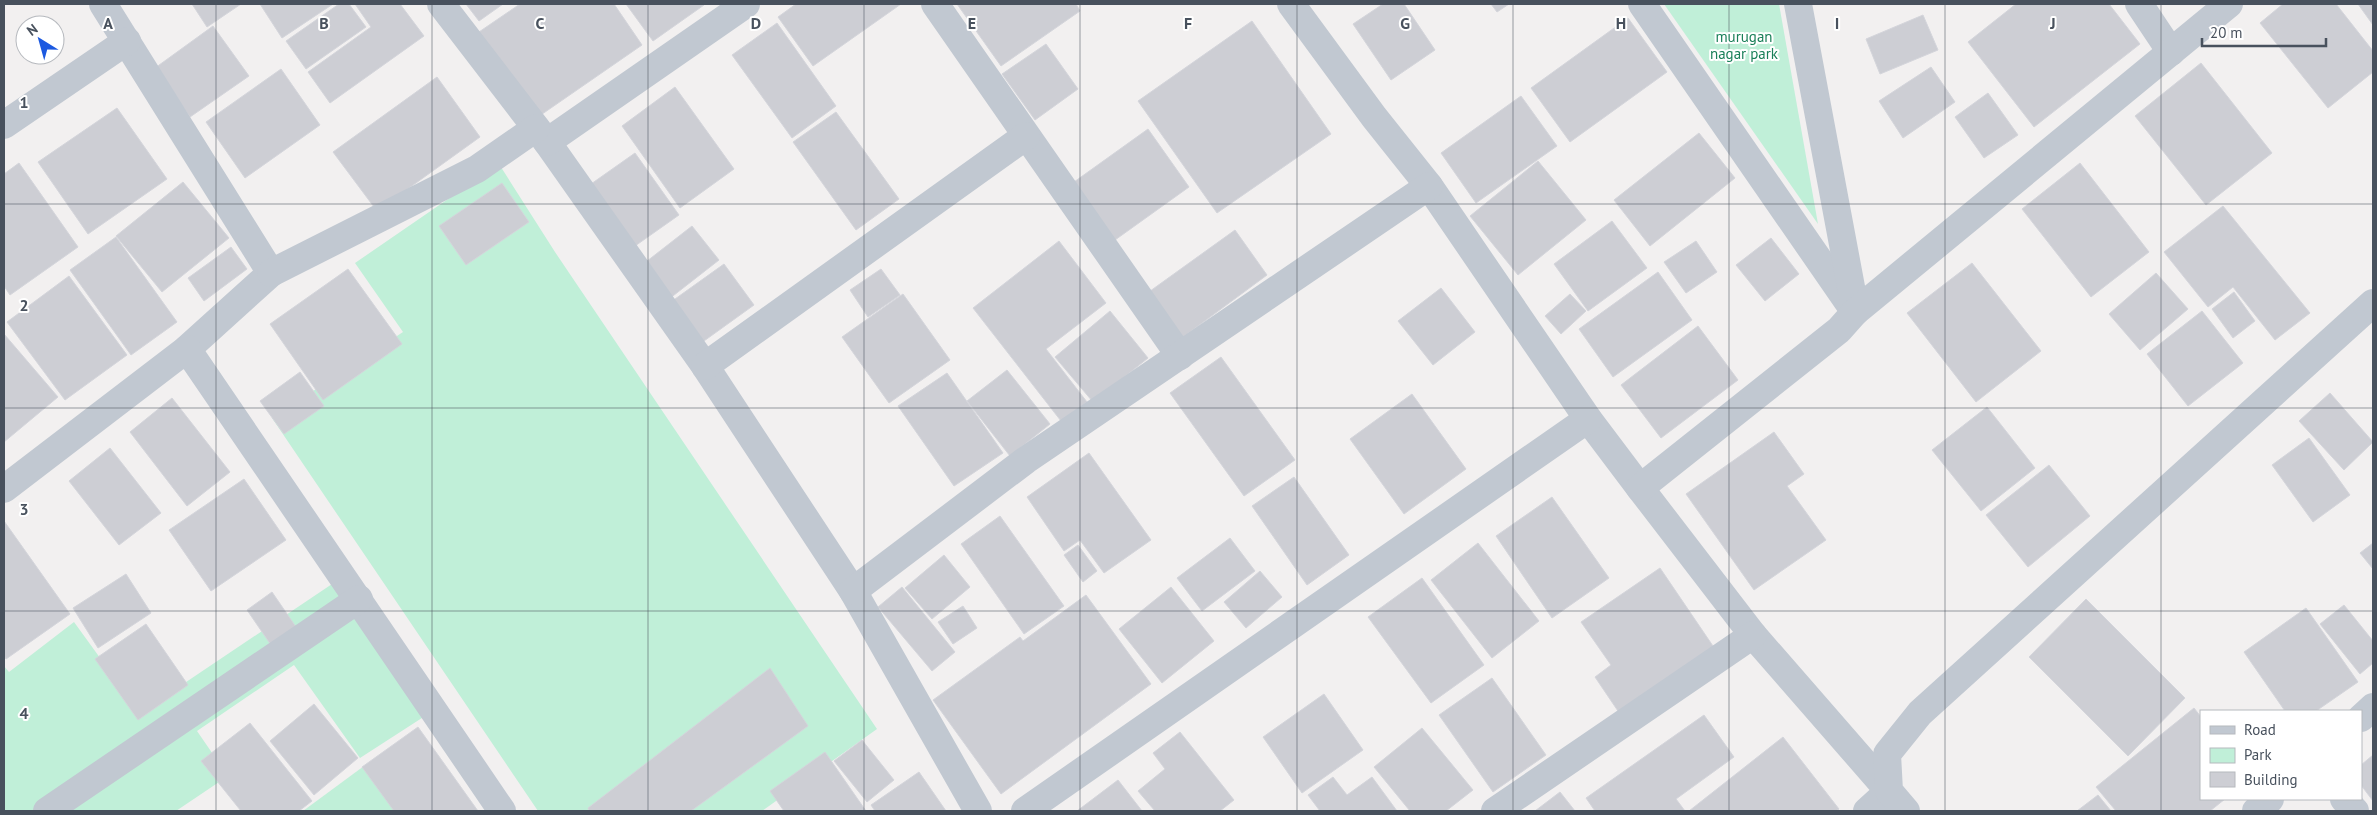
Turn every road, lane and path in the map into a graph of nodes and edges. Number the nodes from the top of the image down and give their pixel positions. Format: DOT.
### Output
graph roads {
  1 [pos="103,4"];
  2 [pos="441,4"];
  3 [pos="746,4"];
  4 [pos="935,4"];
  5 [pos="1291,4"];
  6 [pos="1642,4"];
  7 [pos="1798,4"];
  8 [pos="2139,4"];
  9 [pos="2229,4"];
  10 [pos="127,41"];
  11 [pos="2171,52"];
  12 [pos="4,125"];
  13 [pos="541,135"];
  14 [pos="1026,136"];
  15 [pos="1429,186"];
  16 [pos="271,273"];
  17 [pos="2373,303"];
  18 [pos="1855,312"];
  19 [pos="187,350"];
  20 [pos="1180,356"];
  21 [pos="705,366"];
  22 [pos="1588,419"];
  23 [pos="1640,488"];
  24 [pos="4,489"];
  25 [pos="853,591"];
  26 [pos="359,599"];
  27 [pos="1753,635"];
  28 [pos="2373,707"];
  29 [pos="2362,717"];
  30 [pos="2269,800"];
  31 [pos="2345,800"];
  32 [pos="1897,801"];
  33 [pos="47,811"];
  34 [pos="502,811"];
  35 [pos="978,811"];
  36 [pos="1025,811"];
  37 [pos="1495,811"];
  38 [pos="1867,811"];
  39 [pos="2256,811"];
  40 [pos="2355,811"];
  1 -- 10 [label="street"];
  2 -- 13 [label="street"];
  3 -- 13 [label="street"];
  4 -- 14 [label="street"];
  5 -- 15 [label="street"];
  6 -- 18 [label="street"];
  7 -- 18 [label="street"];
  8 -- 11 [label="street"];
  9 -- 11 [label="street"];
  10 -- 12 [label="street"];
  10 -- 16 [label="street"];
  11 -- 18 [label="street"];
  13 -- 16 [label="street"];
  13 -- 21 [label="street"];
  14 -- 20 [label="street"];
  14 -- 21 [label="street"];
  15 -- 20 [label="street"];
  15 -- 22 [label="street"];
  16 -- 19 [label="street"];
  17 -- 32 [label="street"];
  18 -- 23 [label="street"];
  19 -- 24 [label="street"];
  19 -- 26 [label="street"];
  20 -- 25 [label="street"];
  21 -- 25 [label="street"];
  22 -- 23 [label="street"];
  22 -- 36 [label="street"];
  23 -- 27 [label="street"];
  25 -- 35 [label="street"];
  26 -- 33 [label="street"];
  26 -- 34 [label="street"];
  27 -- 32 [label="street"];
  27 -- 37 [label="street"];
  28 -- 29 [label="street"];
  30 -- 39 [label="street"];
  31 -- 40 [label="street"];
  32 -- 38 [label="street"];
}
